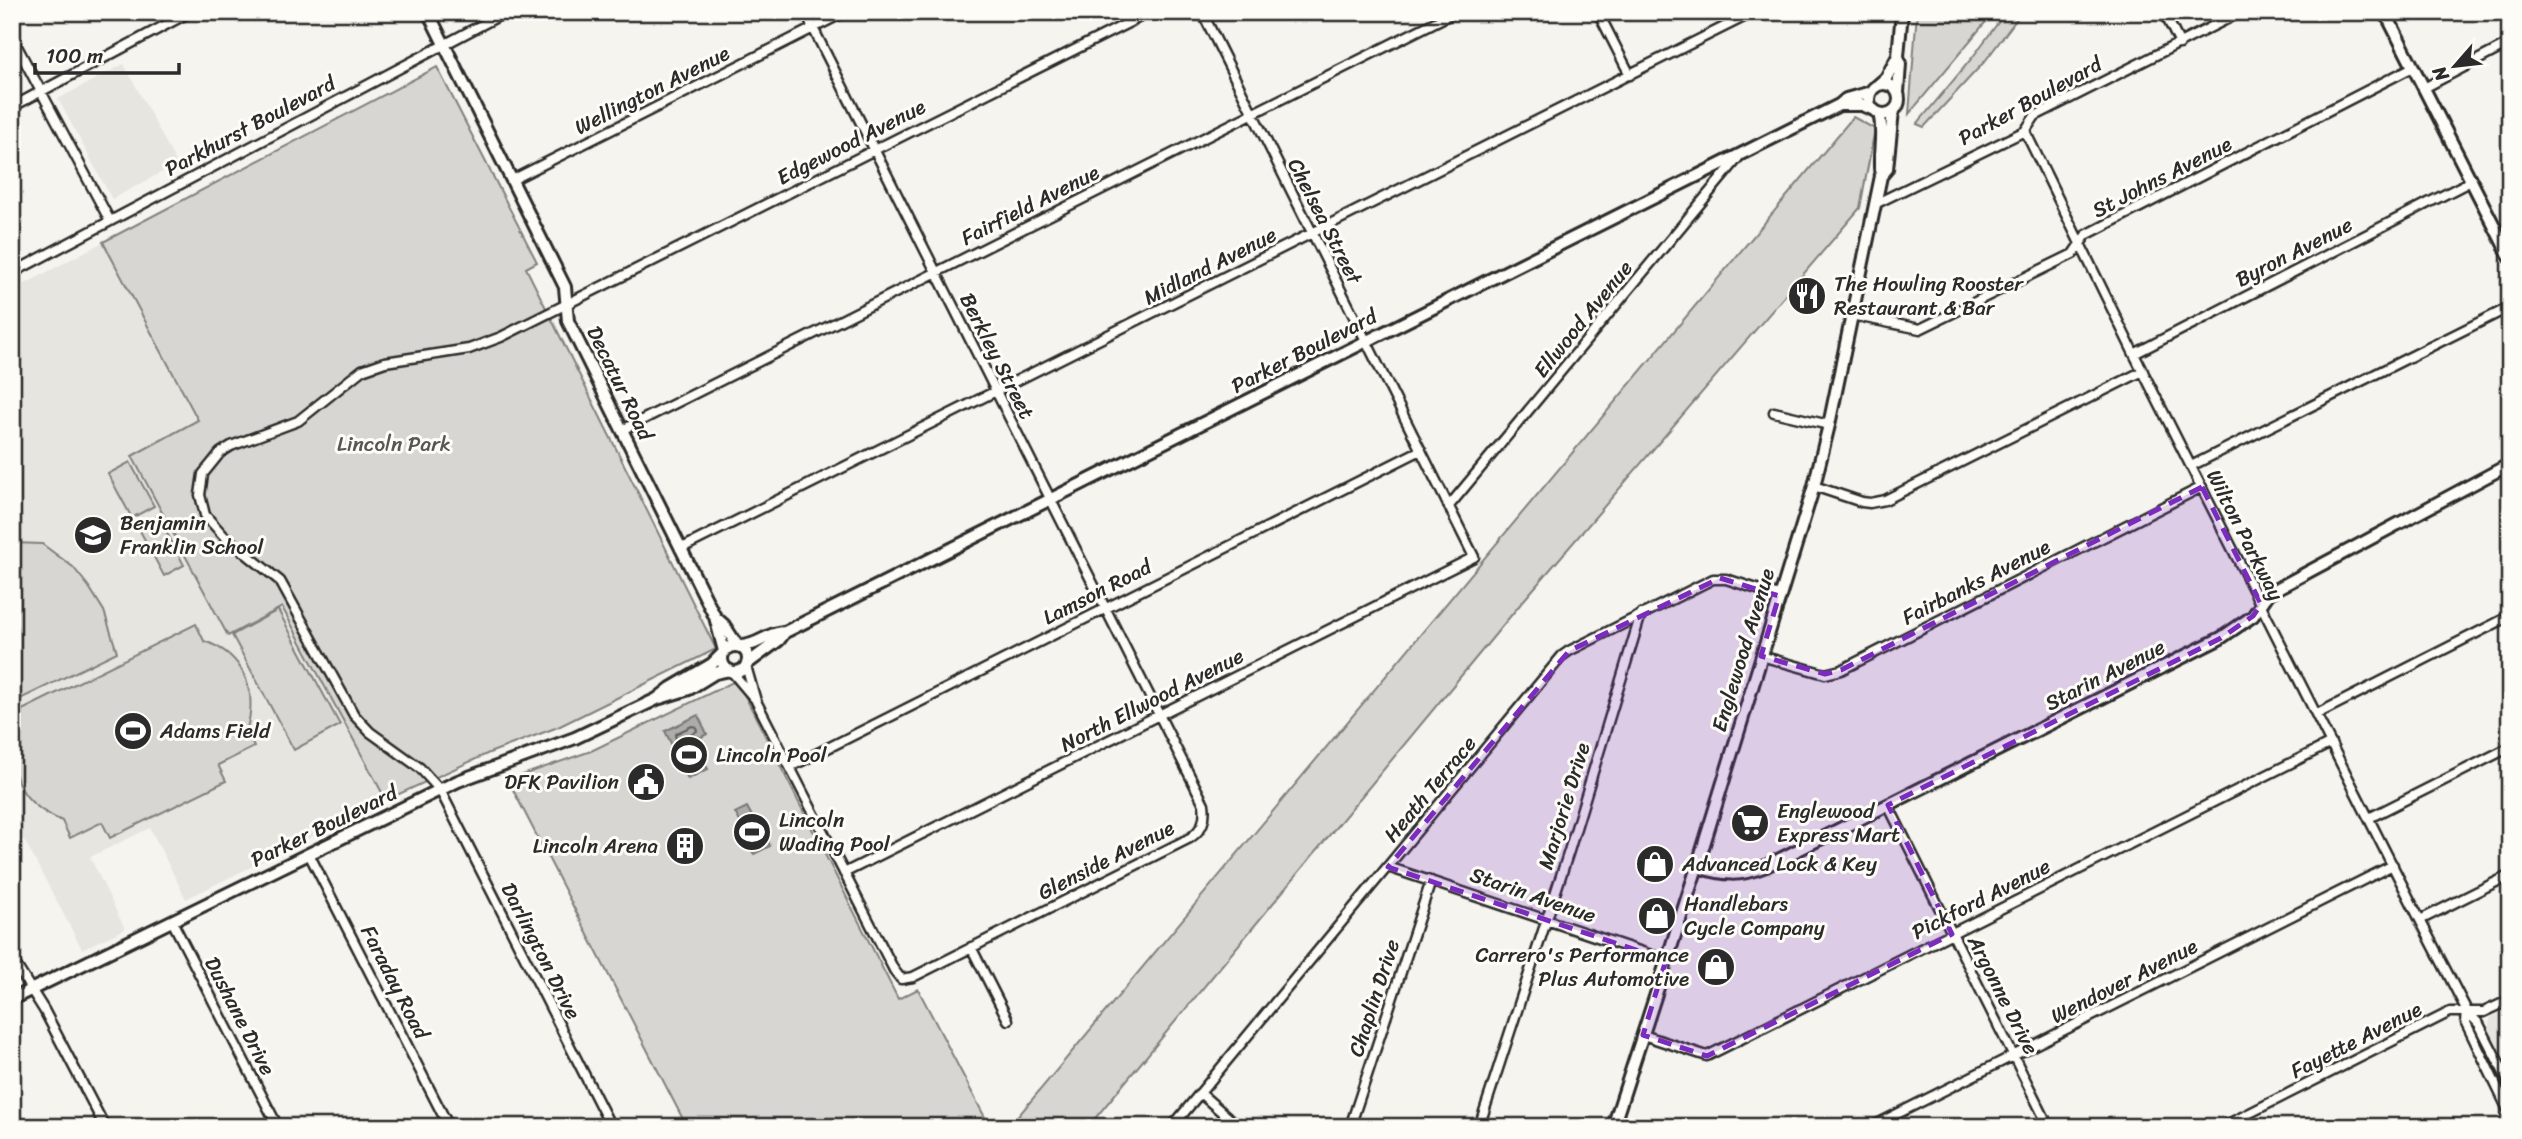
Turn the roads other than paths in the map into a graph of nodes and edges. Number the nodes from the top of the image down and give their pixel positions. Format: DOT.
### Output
graph roads {
  1 [pos="190,12"];
  2 [pos="428,12"];
  3 [pos="506,12"];
  4 [pos="805,12"];
  5 [pos="845,12"];
  6 [pos="1150,12"];
  7 [pos="1202,12"];
  8 [pos="1455,12"];
  9 [pos="1598,12"];
  10 [pos="1754,12"];
  11 [pos="1902,12"];
  12 [pos="2164,12"];
  13 [pos="2241,12"];
  14 [pos="2385,12"];
  15 [pos="813,28"];
  16 [pos="12,37"];
  17 [pos="2510,43"];
  18 [pos="443,44"];
  19 [pos="2180,44"];
  20 [pos="1898,56"];
  21 [pos="2413,67"];
  22 [pos="1630,75"];
  23 [pos="1874,88"];
  24 [pos="2424,88"];
  25 [pos="40,92"];
  26 [pos="1899,93"];
  27 [pos="1839,105"];
  28 [pos="12,107"];
  29 [pos="1877,111"];
  30 [pos="1893,111"];
  31 [pos="1252,114"];
  32 [pos="2025,131"];
  33 [pos="874,150"];
  34 [pos="1742,153"];
  35 [pos="1881,176"];
  36 [pos="512,180"];
  37 [pos="2471,181"];
  38 [pos="1875,204"];
  39 [pos="110,221"];
  40 [pos="1312,234"];
  41 [pos="2080,244"];
  42 [pos="2510,257"];
  43 [pos="935,272"];
  44 [pos="12,273"];
  45 [pos="567,304"];
  46 [pos="2510,307"];
  47 [pos="1851,315"];
  48 [pos="1366,341"];
  49 [pos="2134,354"];
  50 [pos="2143,371"];
  51 [pos="996,393"];
  52 [pos="1774,412"];
  53 [pos="1829,425"];
  54 [pos="622,430"];
  55 [pos="1422,450"];
  56 [pos="2510,464"];
  57 [pos="2191,466"];
  58 [pos="1814,486"];
  59 [pos="2202,487"];
  60 [pos="1049,499"];
  61 [pos="1449,506"];
  62 [pos="680,549"];
  63 [pos="1474,557"];
  64 [pos="1779,596"];
  65 [pos="2261,604"];
  66 [pos="1104,608"];
  67 [pos="1641,614"];
  68 [pos="2510,616"];
  69 [pos="715,617"];
  70 [pos="785,632"];
  71 [pos="739,646"];
  72 [pos="723,653"];
  73 [pos="1761,656"];
  74 [pos="747,665"];
  75 [pos="731,671"];
  76 [pos="657,699"];
  77 [pos="756,701"];
  78 [pos="2317,715"];
  79 [pos="1159,716"];
  80 [pos="2331,743"];
  81 [pos="2510,747"];
  82 [pos="790,767"];
  83 [pos="440,790"];
  84 [pos="1888,804"];
  85 [pos="2369,818"];
  86 [pos="309,854"];
  87 [pos="2393,865"];
  88 [pos="1388,867"];
  89 [pos="1697,867"];
  90 [pos="844,873"];
  91 [pos="2510,875"];
  92 [pos="1431,881"];
  93 [pos="2420,920"];
  94 [pos="172,921"];
  95 [pos="1546,921"];
  96 [pos="1952,933"];
  97 [pos="971,947"];
  98 [pos="12,959"];
  99 [pos="1666,960"];
  100 [pos="31,990"];
  101 [pos="12,999"];
  102 [pos="2510,1000"];
  103 [pos="2467,1011"];
  104 [pos="1008,1020"];
  105 [pos="1643,1035"];
  106 [pos="2014,1056"];
  107 [pos="2510,1085"];
  108 [pos="1200,1093"];
  109 [pos="2510,1114"];
  110 [pos="105,1127"];
  111 [pos="278,1127"];
  112 [pos="449,1127"];
  113 [pos="611,1127"];
  114 [pos="1172,1127"];
  115 [pos="1239,1127"];
  116 [pos="1350,1127"];
  117 [pos="1479,1127"];
  118 [pos="1613,1127"];
  119 [pos="1871,1127"];
  120 [pos="2049,1127"];
  121 [pos="2222,1127"];
  1 -- 25 [label="street"];
  2 -- 18 [label="street, Decatur Road"];
  3 -- 18 [label="street, Parkhurst Boulevard"];
  4 -- 15 [label="street, Berkley Street"];
  5 -- 15 [label="street, Wellington Avenue"];
  6 -- 33 [label="street, Edgewood Avenue"];
  7 -- 31 [label="street, Chelsea Street"];
  8 -- 31 [label="street, Fairfield Avenue"];
  9 -- 22 [label="street"];
  10 -- 22 [label="street, Midland Avenue"];
  11 -- 20 [label="street, Englewood Avenue"];
  12 -- 19 [label="street"];
  13 -- 19 [label="street, Parker Boulevard"];
  14 -- 21 [label="street"];
  15 -- 33 [label="street, Berkley Street"];
  15 -- 36 [label="street, Wellington Avenue"];
  16 -- 25 [label="street"];
  17 -- 24 [label="street"];
  18 -- 36 [label="street, Decatur Road"];
  18 -- 39 [label="street, Parkhurst Boulevard"];
  19 -- 32 [label="street, Parker Boulevard"];
  20 -- 23 [label="street, Englewood Avenue"];
  20 -- 26 [label="street, Englewood Avenue"];
  21 -- 24 [label="street"];
  21 -- 41 [label="street, St Johns Avenue"];
  22 -- 40 [label="street, Midland Avenue"];
  23 -- 26 [label="street"];
  23 -- 27 [label="street, Parker Boulevard"];
  23 -- 29 [label="street, Englewood Avenue"];
  24 -- 37 [label="street"];
  25 -- 28 [label="street"];
  25 -- 39 [label="street"];
  26 -- 30 [label="street, Englewood Avenue"];
  27 -- 29 [label="street"];
  27 -- 34 [label="street, Parker Boulevard"];
  29 -- 30 [label="street"];
  29 -- 35 [label="street, Englewood Avenue"];
  30 -- 35 [label="street, Englewood Avenue"];
  31 -- 40 [label="street, Chelsea Street"];
  31 -- 43 [label="street, Fairfield Avenue"];
  32 -- 38 [label="street, Parker Boulevard"];
  32 -- 41 [label="street"];
  33 -- 43 [label="street, Berkley Street"];
  33 -- 45 [label="street, Edgewood Avenue"];
  34 -- 48 [label="street, Parker Boulevard"];
  34 -- 61 [label="street, Ellwood Avenue"];
  35 -- 38 [label="street, Englewood Avenue"];
  36 -- 45 [label="street, Decatur Road"];
  37 -- 42 [label="street"];
  37 -- 49 [label="street, Byron Avenue"];
  38 -- 47 [label="street, Englewood Avenue"];
  39 -- 44 [label="street, Parkhurst Boulevard"];
  40 -- 48 [label="street, Chelsea Street"];
  40 -- 51 [label="street, Midland Avenue"];
  41 -- 47 [label="street, St Johns Avenue"];
  41 -- 49 [label="street"];
  43 -- 51 [label="street, Berkley Street"];
  43 -- 54 [label="street, Fairfield Avenue"];
  45 -- 54 [label="street, Decatur Road"];
  45 -- 83 [label="street, Edgewood Avenue"];
  46 -- 57 [label="street"];
  47 -- 53 [label="street, Englewood Avenue"];
  48 -- 55 [label="street, Chelsea Street"];
  48 -- 60 [label="street, Parker Boulevard"];
  49 -- 50 [label="street, Wilton Parkway"];
  50 -- 57 [label="street, Wilton Parkway"];
  50 -- 58 [label="street"];
  51 -- 60 [label="street, Berkley Street"];
  51 -- 62 [label="street, Midland Avenue"];
  52 -- 53 [label="street"];
  53 -- 58 [label="street, Englewood Avenue"];
  54 -- 62 [label="street, Decatur Road"];
  55 -- 61 [label="street, Chelsea Street"];
  55 -- 66 [label="street, Lamson Road"];
  56 -- 65 [label="street, Starin Avenue"];
  57 -- 59 [label="street, Wilton Parkway"];
  58 -- 64 [label="street, Englewood Avenue"];
  59 -- 65 [label="street, Wilton Parkway"];
  59 -- 73 [label="street, Fairbanks Avenue"];
  60 -- 66 [label="street, Berkley Street"];
  60 -- 70 [label="street, Parker Boulevard"];
  61 -- 63 [label="street, Chelsea Street"];
  62 -- 69 [label="street, Decatur Road"];
  63 -- 79 [label="street, North Ellwood Avenue"];
  64 -- 67 [label="street, Heath Terrace"];
  64 -- 73 [label="street, Englewood Avenue"];
  65 -- 78 [label="street, Wilton Parkway"];
  65 -- 84 [label="street, Starin Avenue"];
  66 -- 79 [label="street, Berkley Street"];
  66 -- 82 [label="street, Lamson Road"];
  67 -- 88 [label="street, Heath Terrace"];
  67 -- 95 [label="street, Marjorie Drive"];
  68 -- 78 [label="street"];
  69 -- 71 [label="street, Decatur Road"];
  69 -- 72 [label="street, Decatur Road"];
  70 -- 71 [label="street, Parker Boulevard"];
  70 -- 74 [label="street, Parker Boulevard"];
  71 -- 72 [label="street, Parker Boulevard"];
  71 -- 74 [label="street"];
  72 -- 75 [label="street"];
  72 -- 76 [label="street, Parker Boulevard"];
  73 -- 89 [label="street, Englewood Avenue"];
  74 -- 75 [label="street, Parker Boulevard"];
  74 -- 77 [label="street"];
  75 -- 76 [label="street, Parker Boulevard"];
  75 -- 77 [label="street"];
  76 -- 83 [label="street, Parker Boulevard"];
  77 -- 82 [label="street"];
  78 -- 80 [label="street, Wilton Parkway"];
  79 -- 90 [label="street, North Ellwood Avenue"];
  79 -- 97 [label="street, Glenside Avenue"];
  80 -- 85 [label="street"];
  80 -- 96 [label="street, Pickford Avenue"];
  81 -- 85 [label="street"];
  82 -- 90 [label="street"];
  83 -- 86 [label="street, Parker Boulevard"];
  83 -- 113 [label="street, Darlington Drive"];
  84 -- 89 [label="street, Starin Avenue"];
  84 -- 96 [label="street, Argonne Drive"];
  85 -- 87 [label="street"];
  86 -- 94 [label="street, Parker Boulevard"];
  86 -- 112 [label="street, Faraday Road"];
  87 -- 93 [label="street"];
  87 -- 106 [label="street, Wendover Avenue"];
  88 -- 92 [label="street, Starin Avenue"];
  88 -- 108 [label="street, Heath Terrace"];
  89 -- 99 [label="street, Englewood Avenue"];
  90 -- 97 [label="street, Glenside Avenue"];
  91 -- 93 [label="street"];
  92 -- 95 [label="street, Starin Avenue"];
  92 -- 116 [label="street, Chaplin Drive"];
  93 -- 103 [label="street"];
  94 -- 100 [label="street, Parker Boulevard"];
  94 -- 111 [label="street, Dushane Drive"];
  95 -- 99 [label="street, Starin Avenue"];
  95 -- 117 [label="street, Marjorie Drive"];
  96 -- 105 [label="street, Pickford Avenue"];
  96 -- 106 [label="street, Argonne Drive"];
  97 -- 104 [label="street"];
  98 -- 100 [label="street"];
  99 -- 105 [label="street, Englewood Avenue"];
  100 -- 101 [label="street, Parker Boulevard"];
  100 -- 110 [label="street"];
  102 -- 103 [label="street, Fayette Avenue"];
  103 -- 107 [label="street"];
  103 -- 109 [label="street"];
  103 -- 121 [label="street, Fayette Avenue"];
  105 -- 118 [label="street, Englewood Avenue"];
  106 -- 119 [label="street, Wendover Avenue"];
  106 -- 120 [label="street, Argonne Drive"];
  108 -- 114 [label="street, Heath Terrace"];
  108 -- 115 [label="street"];
}
